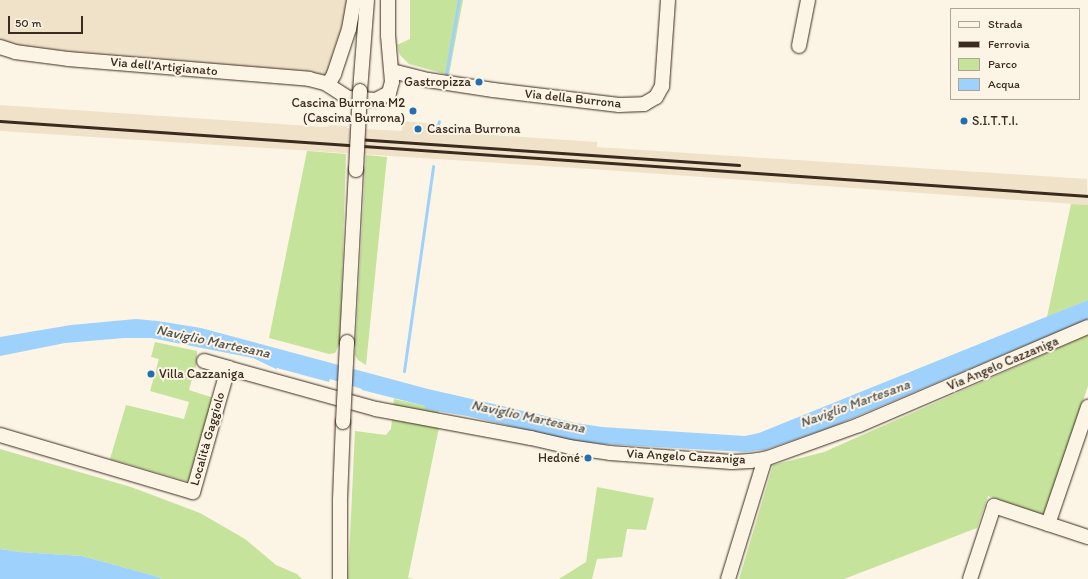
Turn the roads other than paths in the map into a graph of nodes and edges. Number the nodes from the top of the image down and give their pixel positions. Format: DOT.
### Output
graph roads {
  1 [pos="354,0"];
  2 [pos="367,0"];
  3 [pos="388,0"];
  4 [pos="668,0"];
  5 [pos="808,0"];
  6 [pos="799,46"];
  7 [pos="0,47"];
  8 [pos="392,71"];
  9 [pos="328,84"];
  10 [pos="1088,327"];
  11 [pos="204,361"];
  12 [pos="228,368"];
  13 [pos="1088,407"];
  14 [pos="0,436"];
  15 [pos="765,459"];
  16 [pos="1048,524"];
  17 [pos="1088,537"];
  18 [pos="340,579"];
  19 [pos="728,579"];
  20 [pos="970,579"];
  1 -- 9 [label="street"];
  2 -- 18 [label="street, bridge"];
  3 -- 8 [label="street"];
  4 -- 8 [label="street, Via della Burrona"];
  5 -- 6 [label="street"];
  7 -- 9 [label="street, Via dell'Artigianato"];
  8 -- 9 [label="street, Via dell'Artigianato"];
  10 -- 15 [label="street, Via Angelo Cazzaniga"];
  11 -- 12 [label="street"];
  12 -- 14 [label="street, Località Gaggiolo"];
  12 -- 15 [label="street, Via Angelo Cazzaniga"];
  13 -- 16 [label="street"];
  15 -- 19 [label="street"];
  16 -- 17 [label="street"];
  16 -- 20 [label="street"];
}
